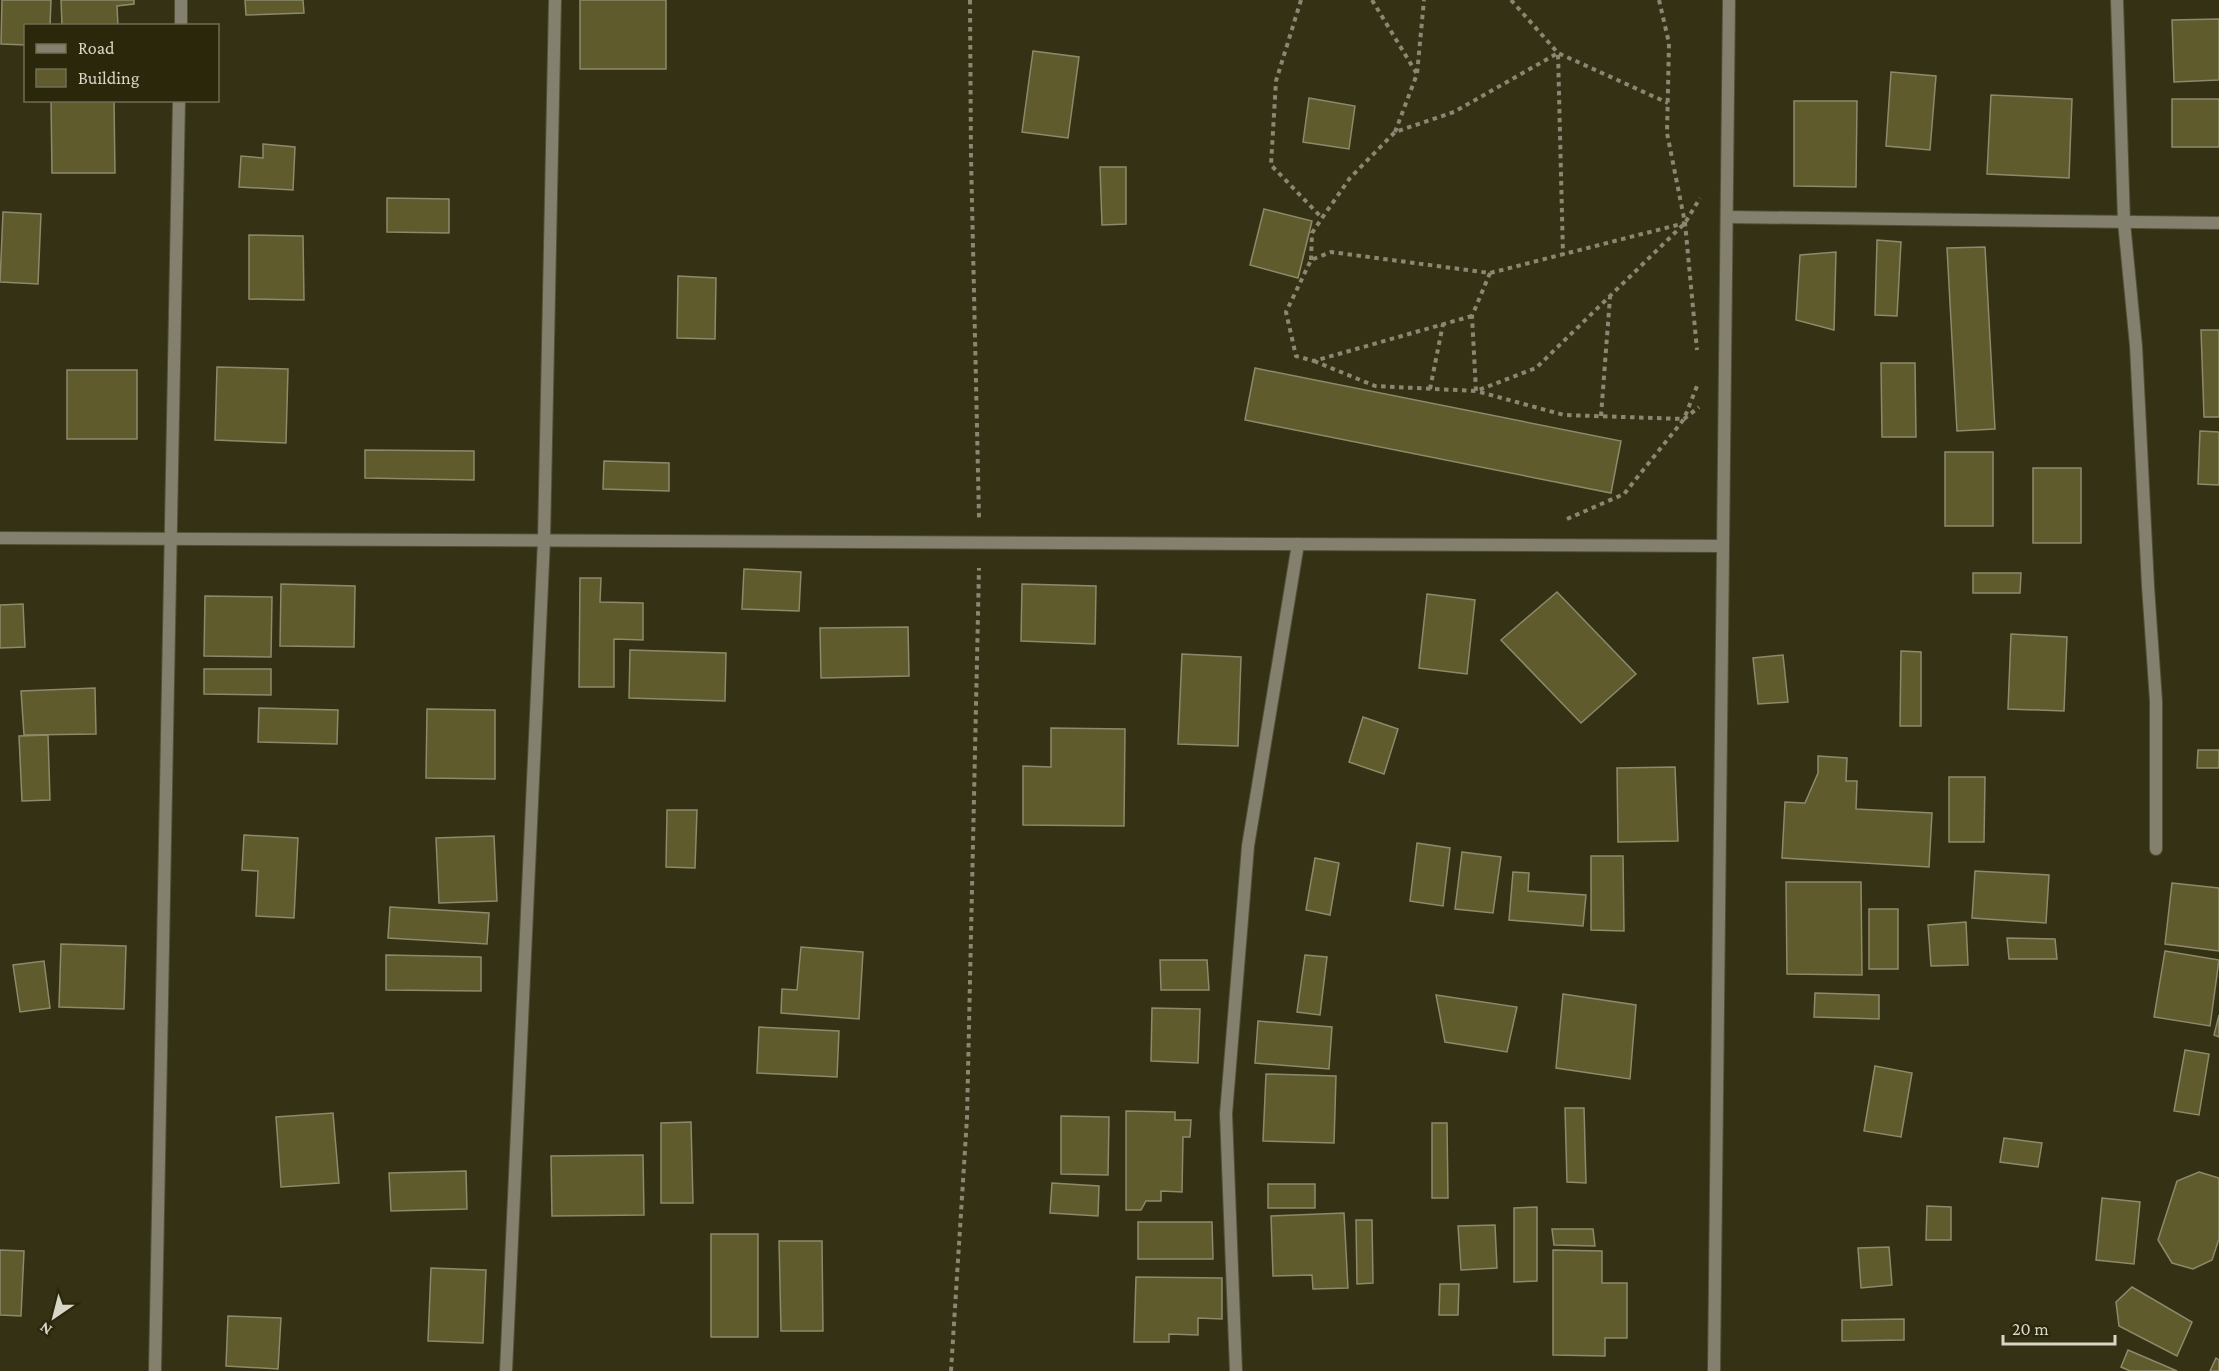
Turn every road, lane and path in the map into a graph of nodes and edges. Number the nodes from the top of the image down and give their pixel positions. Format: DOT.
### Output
graph roads {
  1 [pos="181,0"];
  2 [pos="555,0"];
  3 [pos="970,0"];
  4 [pos="1301,0"];
  5 [pos="1372,0"];
  6 [pos="1424,0"];
  7 [pos="1511,0"];
  8 [pos="1659,0"];
  9 [pos="1729,0"];
  10 [pos="2117,0"];
  11 [pos="181,24"];
  12 [pos="1558,53"];
  13 [pos="1417,74"];
  14 [pos="179,102"];
  15 [pos="1668,103"];
  16 [pos="1395,132"];
  17 [pos="1727,217"];
  18 [pos="1322,218"];
  19 [pos="2124,222"];
  20 [pos="1685,223"];
  21 [pos="2219,223"];
  22 [pos="1563,255"];
  23 [pos="1311,260"];
  24 [pos="1490,273"];
  25 [pos="1611,296"];
  26 [pos="1472,316"];
  27 [pos="1443,324"];
  28 [pos="1698,357"];
  29 [pos="1314,361"];
  30 [pos="1700,380"];
  31 [pos="1725,386"];
  32 [pos="1430,389"];
  33 [pos="1476,391"];
  34 [pos="1601,416"];
  35 [pos="1684,419"];
  36 [pos="1560,522"];
  37 [pos="0,538"];
  38 [pos="170,539"];
  39 [pos="544,540"];
  40 [pos="980,542"];
  41 [pos="1298,544"];
  42 [pos="1723,546"];
  43 [pos="2156,849"];
  44 [pos="154,1371"];
  45 [pos="506,1371"];
  46 [pos="951,1371"];
  47 [pos="1236,1371"];
  48 [pos="1714,1371"];
  1 -- 11 [label="street"];
  2 -- 39 [label="street"];
  3 -- 40 [label="path"];
  4 -- 18 [label="path"];
  5 -- 13 [label="path"];
  6 -- 13 [label="path"];
  7 -- 12 [label="path"];
  8 -- 15 [label="path"];
  9 -- 17 [label="street"];
  10 -- 19 [label="street"];
  12 -- 15 [label="path"];
  12 -- 16 [label="path"];
  12 -- 22 [label="path"];
  13 -- 16 [label="path"];
  14 -- 38 [label="street"];
  15 -- 20 [label="path"];
  16 -- 18 [label="path"];
  17 -- 19 [label="street"];
  17 -- 31 [label="street"];
  18 -- 23 [label="path"];
  19 -- 21 [label="street"];
  19 -- 43 [label="street"];
  20 -- 22 [label="path"];
  20 -- 25 [label="path"];
  20 -- 28 [label="path"];
  22 -- 24 [label="path"];
  23 -- 24 [label="path"];
  23 -- 29 [label="path"];
  24 -- 26 [label="path"];
  25 -- 33 [label="path"];
  25 -- 34 [label="path"];
  26 -- 27 [label="path"];
  26 -- 33 [label="path"];
  27 -- 29 [label="path"];
  27 -- 32 [label="path"];
  29 -- 32 [label="path"];
  30 -- 35 [label="path"];
  31 -- 35 [label="path"];
  31 -- 42 [label="street"];
  32 -- 33 [label="path"];
  33 -- 34 [label="path"];
  34 -- 35 [label="path"];
  35 -- 36 [label="path"];
  37 -- 38 [label="street"];
  38 -- 39 [label="street"];
  38 -- 44 [label="street"];
  39 -- 40 [label="street"];
  39 -- 45 [label="street"];
  40 -- 41 [label="street"];
  40 -- 46 [label="path"];
  41 -- 42 [label="street"];
  41 -- 47 [label="street"];
  42 -- 48 [label="street"];
}
